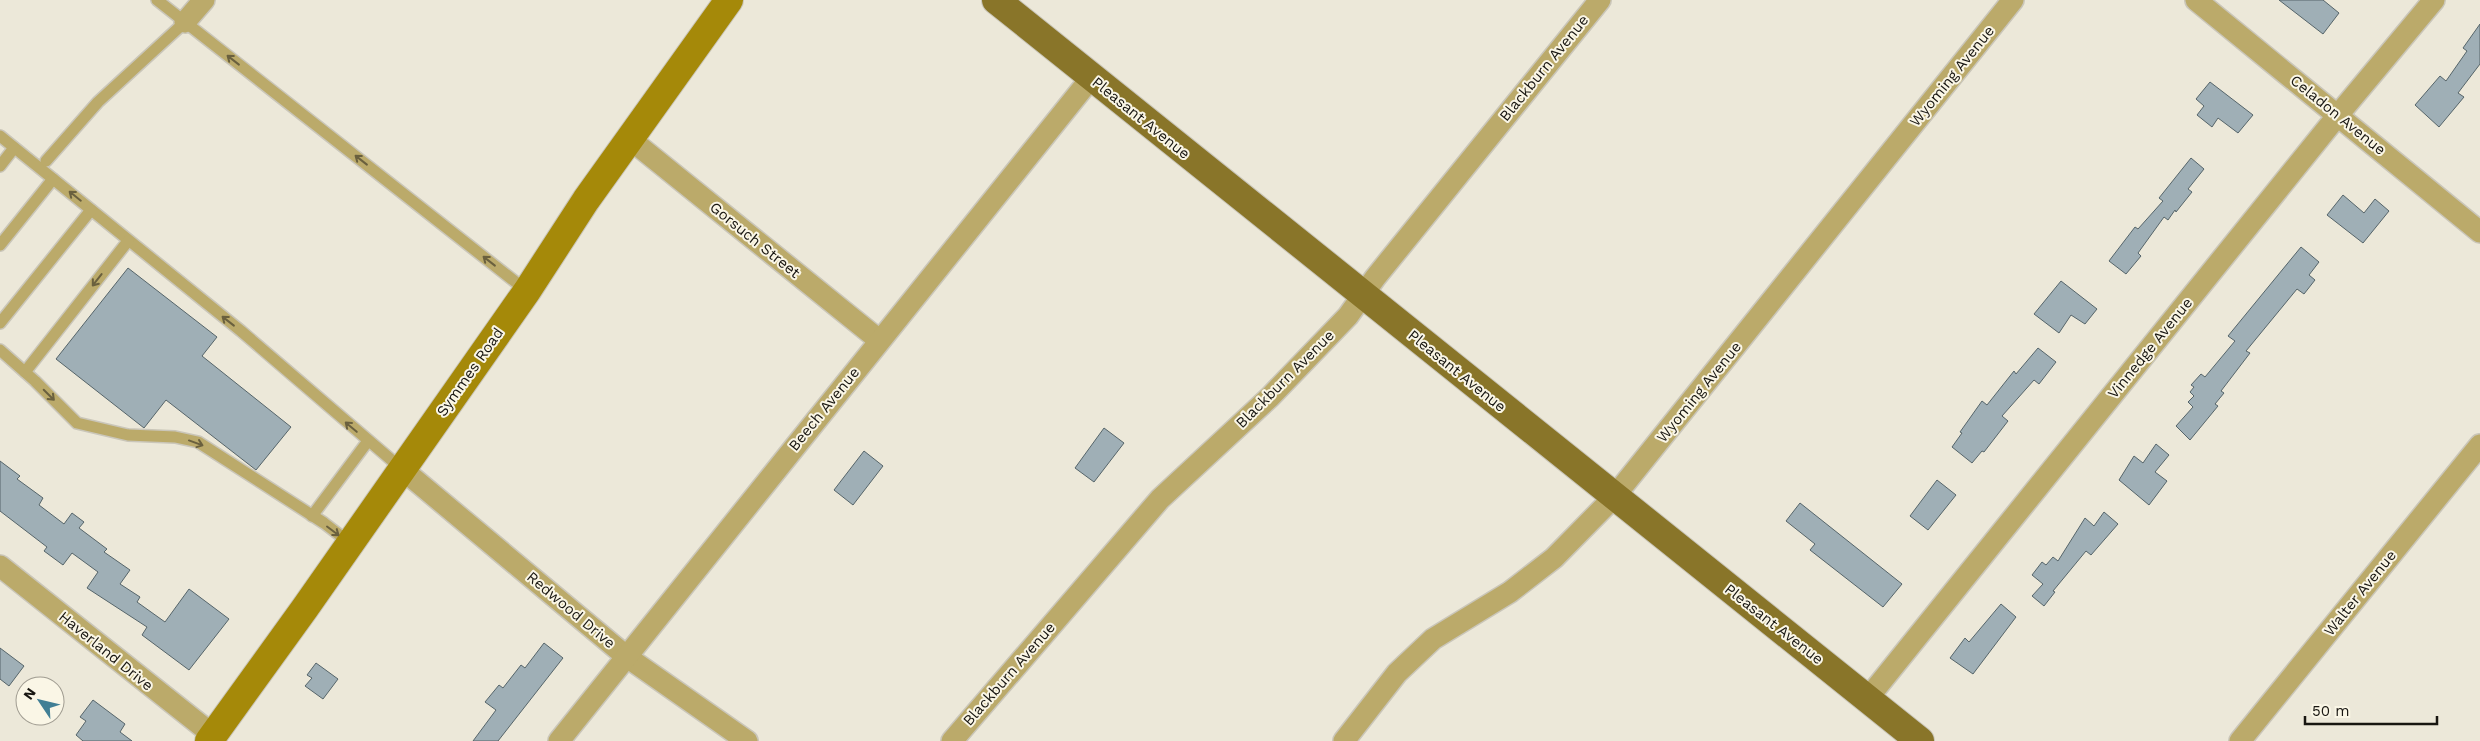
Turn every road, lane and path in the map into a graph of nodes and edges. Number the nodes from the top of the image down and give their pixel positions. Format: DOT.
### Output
graph roads {
  1 [pos="157,0"];
  2 [pos="204,0"];
  3 [pos="996,0"];
  4 [pos="1600,0"];
  5 [pos="2013,0"];
  6 [pos="2196,0"];
  7 [pos="2434,0"];
  8 [pos="722,5"];
  9 [pos="186,22"];
  10 [pos="1091,78"];
  11 [pos="2338,115"];
  12 [pos="0,136"];
  13 [pos="630,139"];
  14 [pos="14,148"];
  15 [pos="46,161"];
  16 [pos="0,166"];
  17 [pos="53,179"];
  18 [pos="91,210"];
  19 [pos="2480,232"];
  20 [pos="128,241"];
  21 [pos="0,245"];
  22 [pos="527,291"];
  23 [pos="1362,295"];
  24 [pos="0,323"];
  25 [pos="879,340"];
  26 [pos="0,350"];
  27 [pos="25,372"];
  28 [pos="368,441"];
  29 [pos="2480,445"];
  30 [pos="402,469"];
  31 [pos="1614,497"];
  32 [pos="312,516"];
  33 [pos="350,543"];
  34 [pos="0,566"];
  35 [pos="627,657"];
  36 [pos="1868,698"];
  37 [pos="211,738"];
  38 [pos="559,741"];
  39 [pos="747,741"];
  40 [pos="952,741"];
  41 [pos="1344,741"];
  42 [pos="1920,741"];
  43 [pos="2240,741"];
  1 -- 9 [label="lane"];
  2 -- 9 [label="street"];
  3 -- 10 [label="main road, Pleasant Avenue"];
  4 -- 23 [label="street, Blackburn Avenue"];
  5 -- 31 [label="street, Wyoming Avenue"];
  6 -- 11 [label="street, Celadon Avenue"];
  7 -- 11 [label="street, Vinnedge Avenue"];
  8 -- 13 [label="street, Symmes Road"];
  9 -- 15 [label="lane"];
  22 -- 9 [label="lane, one-way"];
  10 -- 23 [label="main road, Pleasant Avenue"];
  10 -- 25 [label="street, Beech Avenue"];
  11 -- 19 [label="street, Celadon Avenue"];
  11 -- 36 [label="street, Vinnedge Avenue"];
  12 -- 14 [label="lane"];
  13 -- 22 [label="street, Symmes Road"];
  13 -- 25 [label="street, Gorsuch Street"];
  14 -- 16 [label="lane"];
  14 -- 17 [label="lane"];
  18 -- 17 [label="lane, one-way"];
  17 -- 21 [label="lane"];
  18 -- 20 [label="lane"];
  18 -- 24 [label="lane"];
  20 -- 27 [label="lane, one-way"];
  28 -- 20 [label="lane, one-way"];
  22 -- 30 [label="street, Symmes Road"];
  23 -- 31 [label="main road, Pleasant Avenue"];
  23 -- 40 [label="street, Blackburn Avenue"];
  25 -- 35 [label="street, Beech Avenue"];
  26 -- 27 [label="lane"];
  27 -- 32 [label="lane, one-way"];
  28 -- 30 [label="lane"];
  28 -- 32 [label="lane"];
  29 -- 43 [label="street, Walter Avenue"];
  30 -- 33 [label="street, Symmes Road"];
  30 -- 35 [label="street, Redwood Drive"];
  31 -- 36 [label="main road, Pleasant Avenue"];
  31 -- 41 [label="street, Wyoming Avenue"];
  32 -- 33 [label="lane, one-way"];
  33 -- 37 [label="street, Symmes Road"];
  34 -- 37 [label="street, Haverland Drive"];
  35 -- 38 [label="street, Beech Avenue"];
  35 -- 39 [label="street, Redwood Drive"];
  36 -- 42 [label="main road, Pleasant Avenue"];
}
